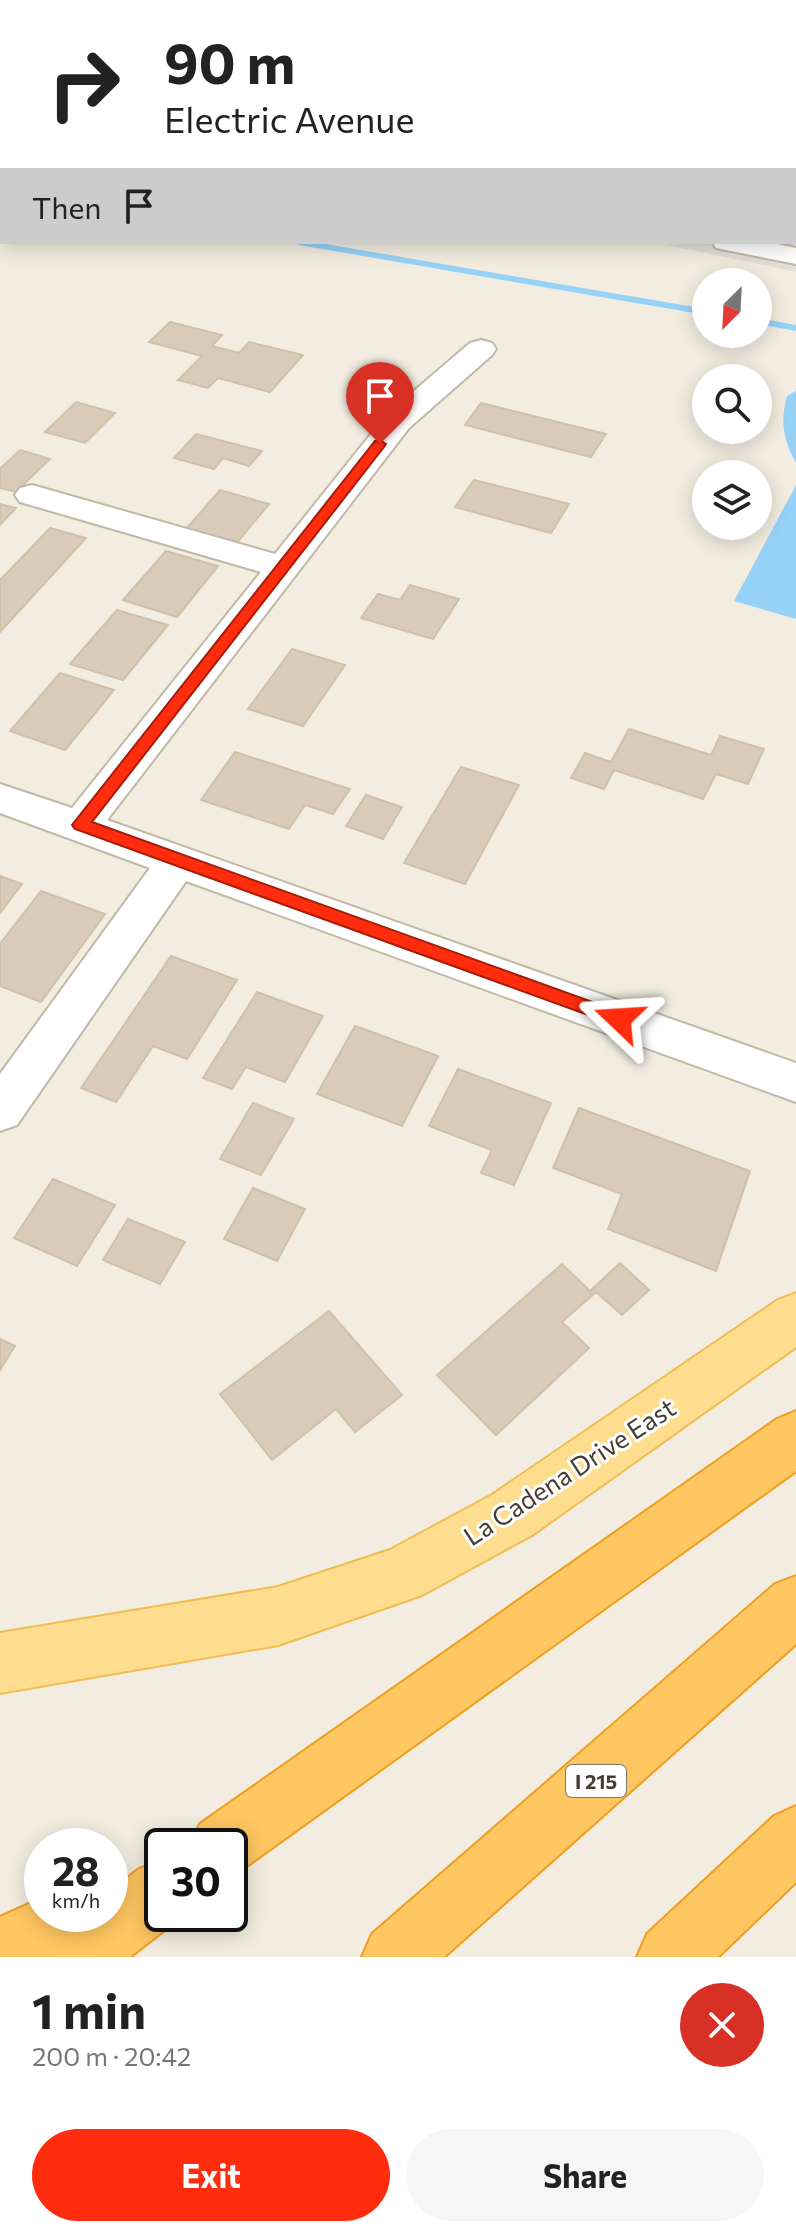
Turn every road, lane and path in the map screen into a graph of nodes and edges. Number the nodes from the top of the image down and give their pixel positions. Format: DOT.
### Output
graph roads {
  1 [pos="736,244"];
  2 [pos="796,256"];
  3 [pos="481,349"];
  4 [pos="32,495"];
  5 [pos="283,567"];
  6 [pos="0,798"];
  7 [pos="81,825"];
  8 [pos="178,860"];
  9 [pos="796,1083"];
  10 [pos="0,1111"];
  11 [pos="796,1317"];
  12 [pos="796,1438"];
  13 [pos="796,1605"];
  14 [pos="0,1663"];
  15 [pos="247,1828"];
  16 [pos="796,1838"];
  17 [pos="144,1906"];
  18 [pos="42,1932"];
  19 [pos="0,1951"];
  20 [pos="77,1957"];
  21 [pos="395,1957"];
  22 [pos="670,1957"];
  1 -- 2 [label="street"];
  3 -- 5 [label="street"];
  4 -- 5 [label="street"];
  5 -- 7 [label="street"];
  6 -- 7 [label="street"];
  7 -- 8 [label="street"];
  8 -- 9 [label="street"];
  8 -- 10 [label="street"];
  11 -- 14 [label="main road, La Cadena Drive East"];
  12 -- 15 [label="highway"];
  13 -- 21 [label="highway, I 215"];
  16 -- 22 [label="highway"];
  17 -- 20 [label="highway"];
  18 -- 19 [label="highway"];
}
